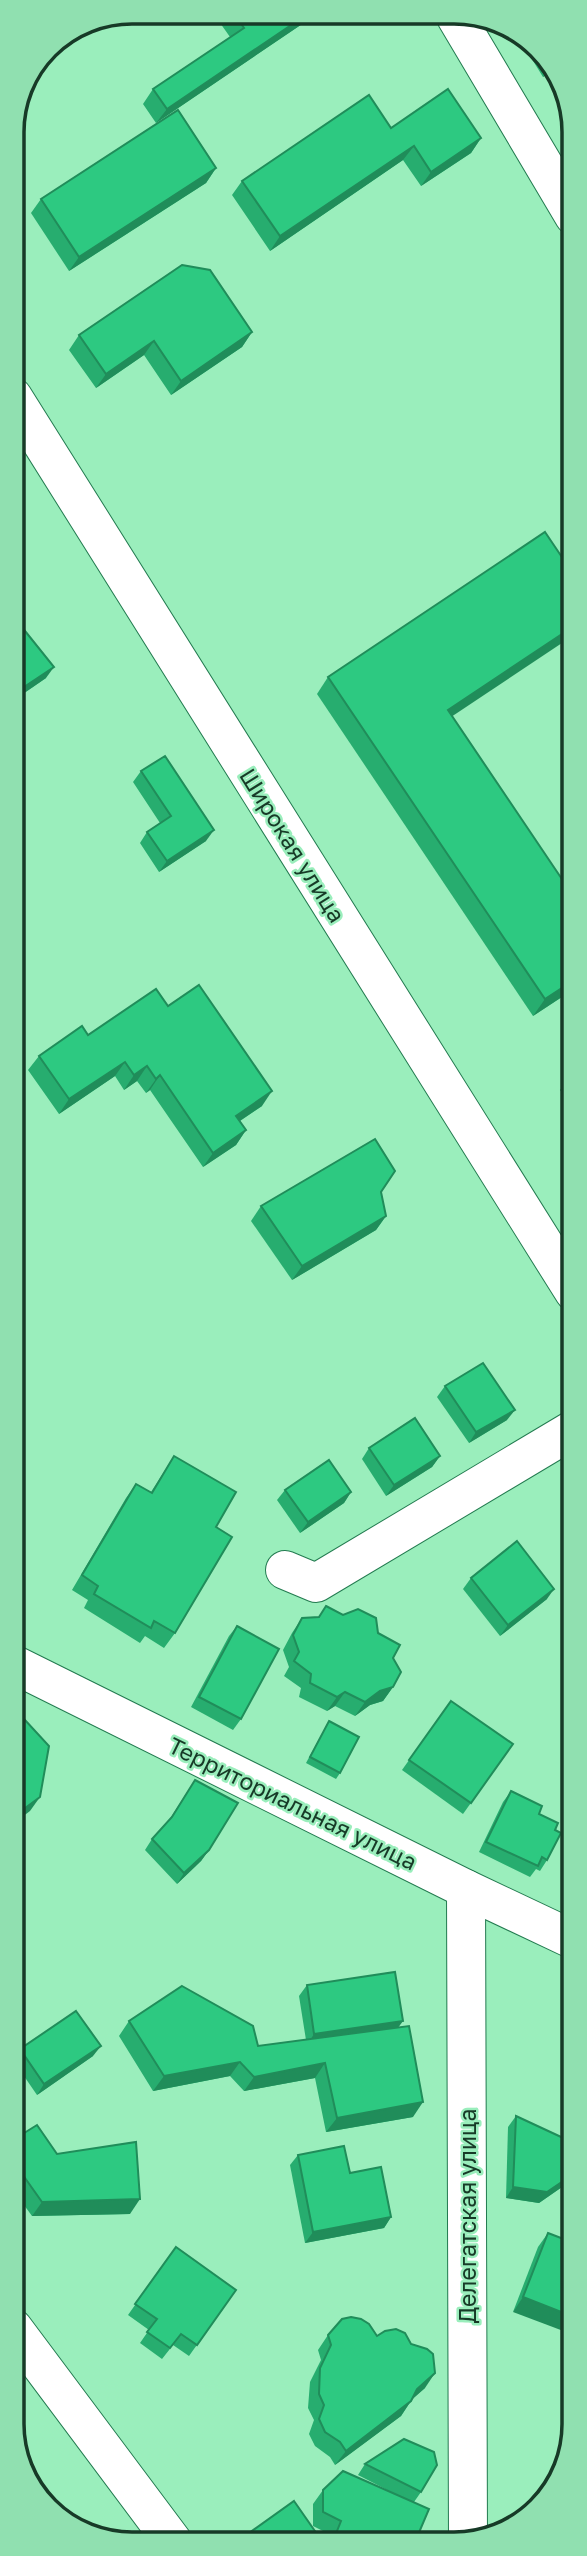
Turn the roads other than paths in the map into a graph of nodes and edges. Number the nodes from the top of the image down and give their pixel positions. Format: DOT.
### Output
graph roads {
  1 [pos="461,25"];
  2 [pos="562,196"];
  3 [pos="25,430"];
  4 [pos="562,1273"];
  5 [pos="562,1436"];
  6 [pos="285,1570"];
  7 [pos="24,1670"];
  8 [pos="466,1889"];
  9 [pos="562,1934"];
  10 [pos="24,2343"];
  11 [pos="468,2531"];
  12 [pos="166,2532"];
  1 -- 2 [label="street"];
  3 -- 4 [label="street, Широкая улица"];
  5 -- 6 [label="street"];
  7 -- 8 [label="street, Территориальная улица"];
  8 -- 9 [label="street, Территориальная улица"];
  8 -- 11 [label="street, Делегатская улица"];
  10 -- 12 [label="street"];
}
